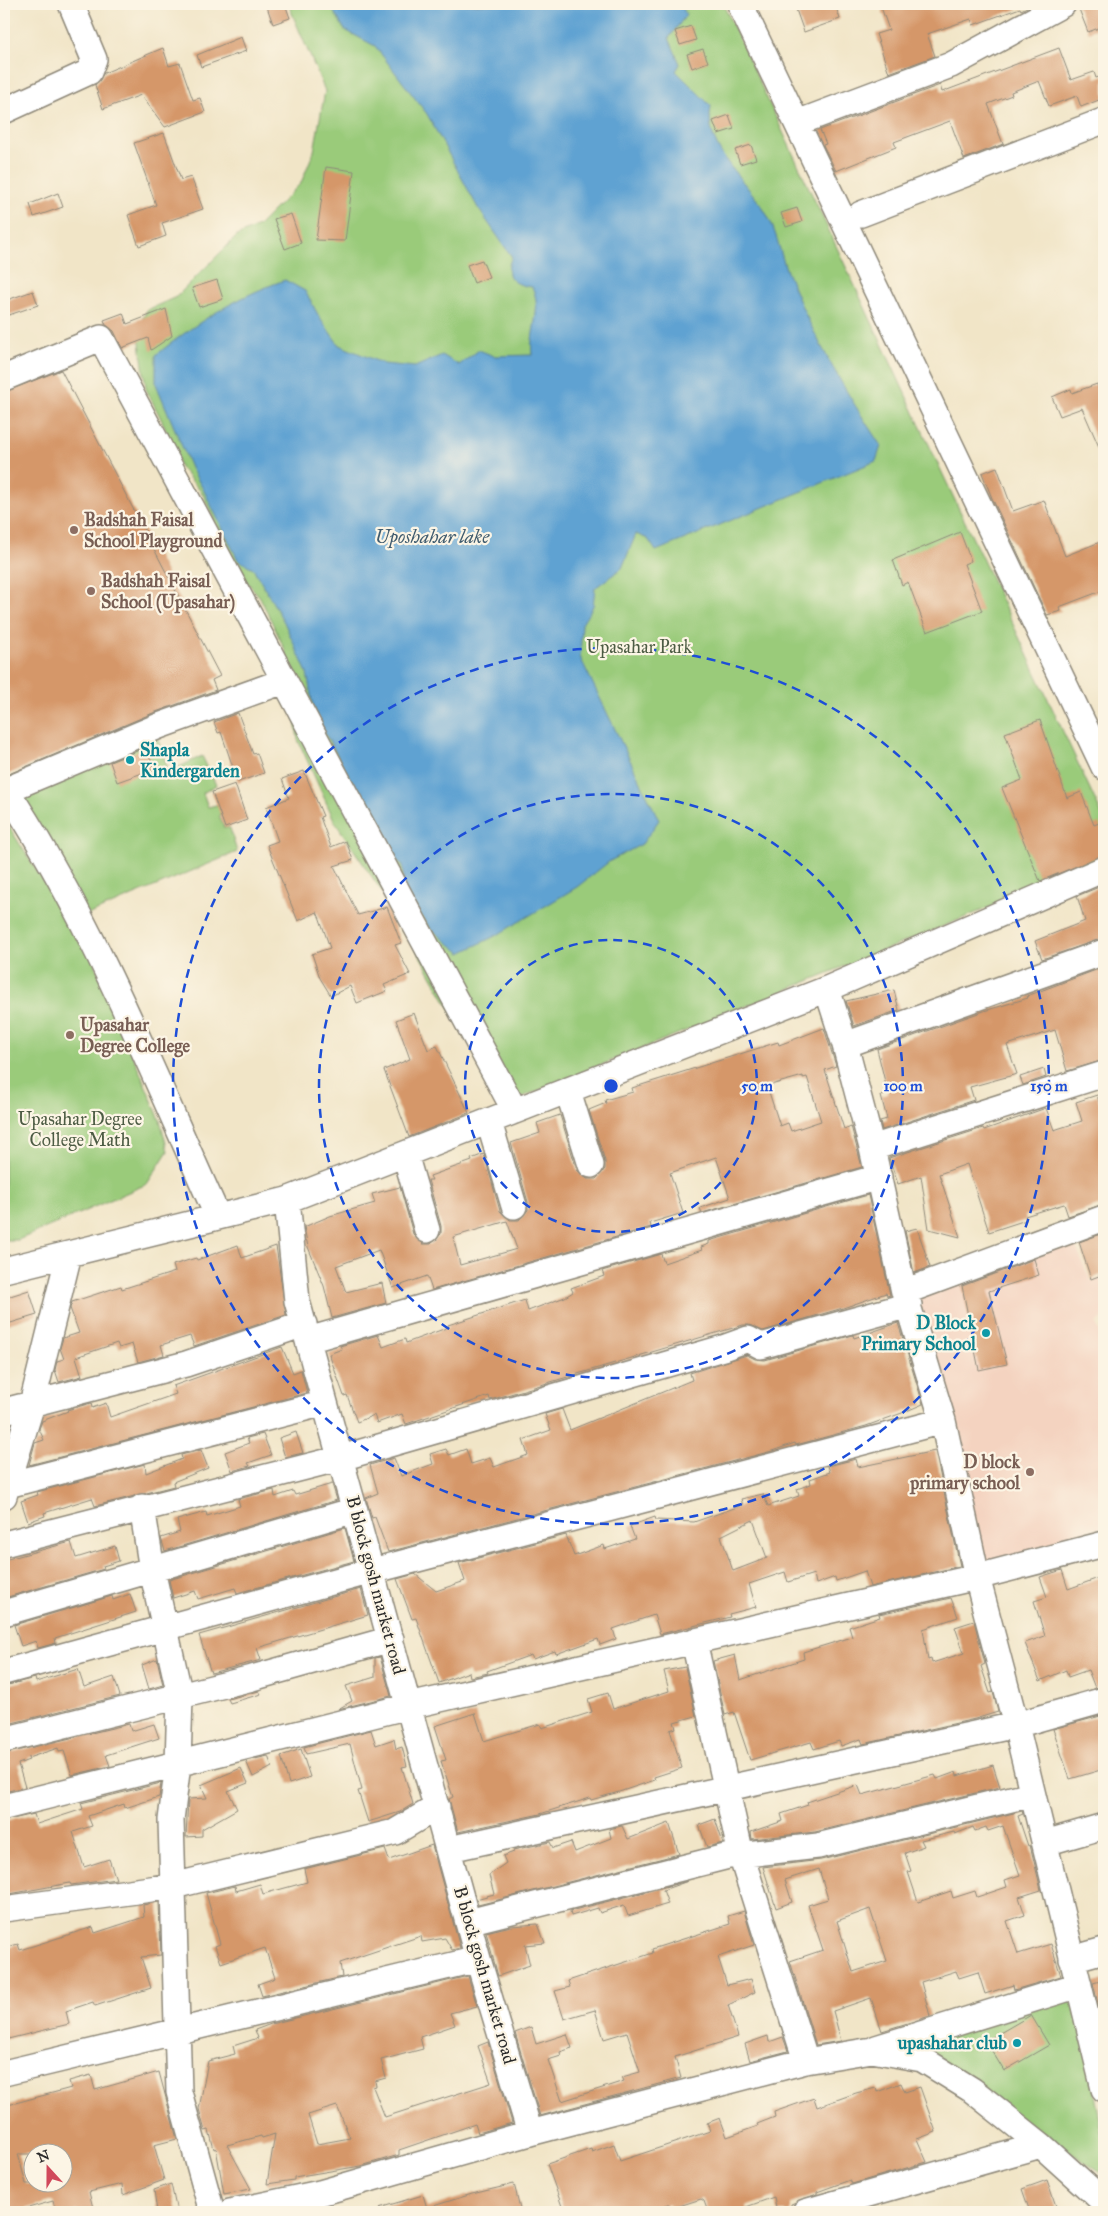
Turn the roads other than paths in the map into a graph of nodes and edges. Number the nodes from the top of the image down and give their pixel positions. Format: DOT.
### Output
graph roads {
  1 [pos="72,4"];
  2 [pos="740,4"];
  3 [pos="1063,4"];
  4 [pos="4,111"];
  5 [pos="797,123"];
  6 [pos="1104,123"];
  7 [pos="861,214"];
  8 [pos="4,378"];
  9 [pos="284,681"];
  10 [pos="1104,767"];
  11 [pos="4,791"];
  12 [pos="4,798"];
  13 [pos="1104,869"];
  14 [pos="1104,952"];
  15 [pos="827,990"];
  16 [pos="845,1045"];
  17 [pos="1104,1074"];
  18 [pos="568,1091"];
  19 [pos="515,1111"];
  20 [pos="489,1122"];
  21 [pos="872,1148"];
  22 [pos="405,1154"];
  23 [pos="590,1165"];
  24 [pos="879,1177"];
  25 [pos="288,1200"];
  26 [pos="514,1206"];
  27 [pos="218,1217"];
  28 [pos="1104,1218"];
  29 [pos="427,1230"];
  30 [pos="69,1254"];
  31 [pos="4,1270"];
  32 [pos="907,1298"];
  33 [pos="306,1332"];
  34 [pos="325,1403"];
  35 [pos="32,1404"];
  36 [pos="4,1411"];
  37 [pos="943,1422"];
  38 [pos="341,1458"];
  39 [pos="5,1489"];
  40 [pos="142,1507"];
  41 [pos="355,1510"];
  42 [pos="4,1544"];
  43 [pos="1104,1544"];
  44 [pos="152,1570"];
  45 [pos="372,1571"];
  46 [pos="977,1577"];
  47 [pos="4,1613"];
  48 [pos="166,1627"];
  49 [pos="390,1639"];
  50 [pos="694,1641"];
  51 [pos="4,1672"];
  52 [pos="180,1696"];
  53 [pos="1104,1700"];
  54 [pos="409,1706"];
  55 [pos="1016,1725"];
  56 [pos="4,1740"];
  57 [pos="178,1764"];
  58 [pos="727,1789"];
  59 [pos="1032,1794"];
  60 [pos="4,1807"];
  61 [pos="437,1807"];
  62 [pos="1104,1826"];
  63 [pos="1044,1843"];
  64 [pos="449,1849"];
  65 [pos="741,1855"];
  66 [pos="172,1886"];
  67 [pos="4,1909"];
  68 [pos="468,1922"];
  69 [pos="1104,1950"];
  70 [pos="478,1958"];
  71 [pos="1072,1959"];
  72 [pos="1079,1985"];
  73 [pos="177,2031"];
  74 [pos="872,2050"];
  75 [pos="806,2061"];
  76 [pos="4,2073"];
  77 [pos="1103,2083"];
  78 [pos="530,2133"];
  79 [pos="1041,2145"];
  80 [pos="1104,2202"];
  81 [pos="212,2212"];
  82 [pos="230,2212"];
  83 [pos="805,2212"];
  1 -- 4 [label="street"];
  2 -- 5 [label="street"];
  3 -- 5 [label="street"];
  5 -- 10 [label="street"];
  6 -- 7 [label="street"];
  8 -- 9 [label="street"];
  9 -- 11 [label="street"];
  9 -- 19 [label="street"];
  12 -- 27 [label="street"];
  13 -- 15 [label="street"];
  14 -- 16 [label="street"];
  15 -- 16 [label="street"];
  15 -- 18 [label="street"];
  16 -- 21 [label="street"];
  17 -- 21 [label="street"];
  18 -- 19 [label="street"];
  18 -- 23 [label="street"];
  19 -- 20 [label="street"];
  20 -- 22 [label="street"];
  20 -- 26 [label="street"];
  21 -- 24 [label="street"];
  22 -- 25 [label="street"];
  22 -- 29 [label="street"];
  24 -- 32 [label="street"];
  24 -- 33 [label="street"];
  25 -- 27 [label="street"];
  25 -- 33 [label="street, B block gosh market road"];
  27 -- 30 [label="street"];
  28 -- 32 [label="street"];
  30 -- 31 [label="street"];
  30 -- 35 [label="street"];
  32 -- 37 [label="street"];
  32 -- 38 [label="street"];
  33 -- 34 [label="street, B block gosh market road"];
  33 -- 35 [label="street"];
  34 -- 38 [label="street, B block gosh market road"];
  34 -- 39 [label="street"];
  35 -- 36 [label="street"];
  35 -- 39 [label="street"];
  37 -- 45 [label="street"];
  37 -- 46 [label="street"];
  38 -- 40 [label="street"];
  38 -- 41 [label="street, B block gosh market road"];
  40 -- 42 [label="street"];
  40 -- 44 [label="street"];
  41 -- 44 [label="street"];
  41 -- 45 [label="street, B block gosh market road"];
  43 -- 46 [label="street"];
  44 -- 47 [label="street"];
  44 -- 48 [label="street"];
  45 -- 48 [label="street"];
  45 -- 49 [label="street, B block gosh market road"];
  46 -- 50 [label="street"];
  46 -- 55 [label="street"];
  48 -- 51 [label="street"];
  48 -- 52 [label="street"];
  49 -- 52 [label="street"];
  49 -- 54 [label="street, B block gosh market road"];
  50 -- 54 [label="street"];
  50 -- 58 [label="street"];
  52 -- 56 [label="street"];
  52 -- 57 [label="street"];
  53 -- 55 [label="street"];
  54 -- 57 [label="street"];
  54 -- 61 [label="street, B block gosh market road"];
  55 -- 58 [label="street"];
  55 -- 59 [label="street"];
  57 -- 60 [label="street"];
  57 -- 66 [label="street"];
  58 -- 64 [label="street"];
  58 -- 65 [label="street"];
  59 -- 63 [label="street"];
  59 -- 65 [label="street"];
  61 -- 64 [label="street, B block gosh market road"];
  61 -- 66 [label="street"];
  62 -- 63 [label="street"];
  63 -- 71 [label="street"];
  64 -- 68 [label="street, B block gosh market road"];
  65 -- 68 [label="street"];
  65 -- 75 [label="street"];
  66 -- 67 [label="street"];
  66 -- 73 [label="street"];
  68 -- 70 [label="street, B block gosh market road"];
  69 -- 71 [label="street"];
  70 -- 73 [label="street"];
  70 -- 78 [label="street, B block gosh market road"];
  71 -- 72 [label="street"];
  72 -- 74 [label="street"];
  72 -- 77 [label="street"];
  73 -- 76 [label="street"];
  73 -- 81 [label="street"];
  74 -- 75 [label="street"];
  74 -- 79 [label="street"];
  75 -- 78 [label="street"];
  78 -- 82 [label="street"];
  79 -- 80 [label="street"];
  79 -- 83 [label="street"];
}
